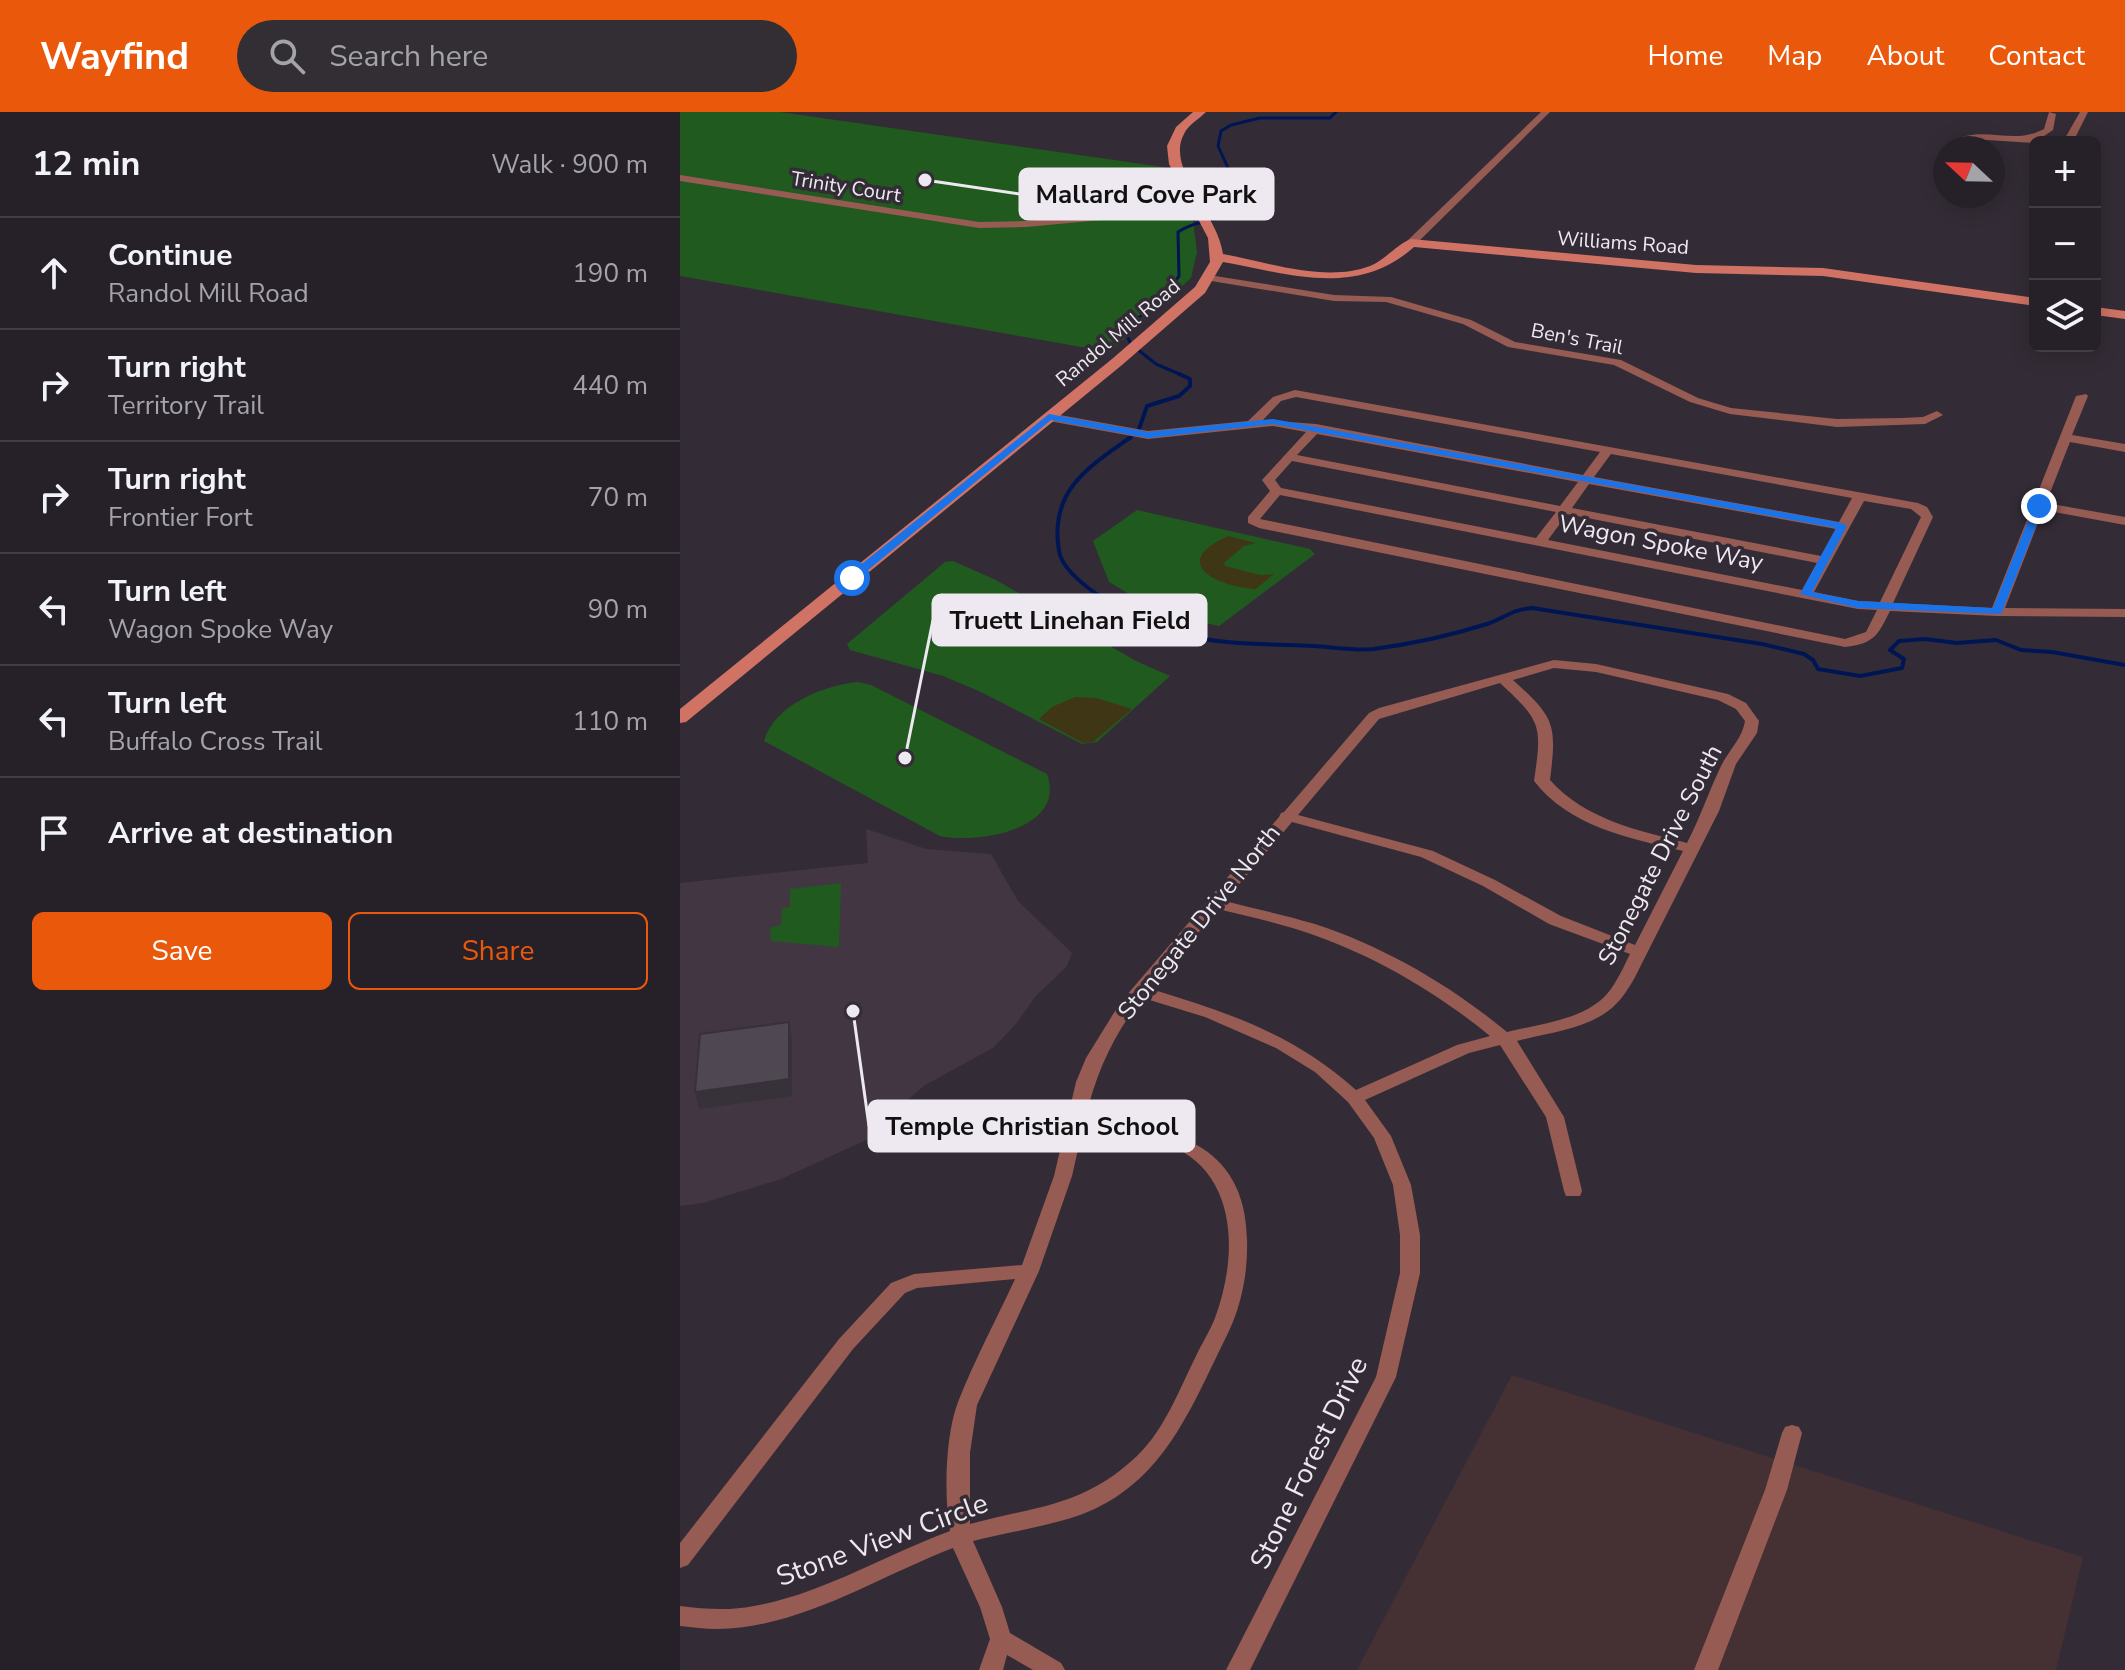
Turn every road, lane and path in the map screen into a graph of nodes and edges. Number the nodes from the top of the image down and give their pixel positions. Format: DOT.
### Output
graph roads {
  1 [pos="1200,112"];
  2 [pos="1546,112"];
  3 [pos="2084,112"];
  4 [pos="2052,114"];
  5 [pos="2037,136"];
  6 [pos="2071,136"];
  7 [pos="2005,138"];
  8 [pos="2029,139"];
  9 [pos="680,178"];
  10 [pos="1203,216"];
  11 [pos="1411,243"];
  12 [pos="1217,257"];
  13 [pos="1209,278"];
  14 [pos="2029,301"];
  15 [pos="2101,312"];
  16 [pos="2125,315"];
  17 [pos="2082,396"];
  18 [pos="1937,415"];
  19 [pos="1049,417"];
  20 [pos="1253,423"];
  21 [pos="1316,428"];
  22 [pos="2067,438"];
  23 [pos="2125,448"];
  24 [pos="1608,450"];
  25 [pos="1288,457"];
  26 [pos="1586,478"];
  27 [pos="1277,491"];
  28 [pos="1860,496"];
  29 [pos="2039,506"];
  30 [pos="1563,510"];
  31 [pos="2125,521"];
  32 [pos="1842,526"];
  33 [pos="1540,542"];
  34 [pos="1823,560"];
  35 [pos="1806,594"];
  36 [pos="1884,606"];
  37 [pos="1997,612"];
  38 [pos="2125,613"];
  39 [pos="1503,678"];
  40 [pos="1734,702"];
  41 [pos="680,718"];
  42 [pos="1286,816"];
  43 [pos="1690,848"];
  44 [pos="1214,903"];
  45 [pos="1639,952"];
  46 [pos="1140,991"];
  47 [pos="1503,1038"];
  48 [pos="1354,1098"];
  49 [pos="1075,1125"];
  50 [pos="1573,1191"];
  51 [pos="1029,1271"];
  52 [pos="1792,1433"];
  53 [pos="961,1536"];
  54 [pos="680,1559"];
  55 [pos="680,1616"];
  56 [pos="1001,1639"];
  57 [pos="991,1670"];
  58 [pos="1053,1670"];
  59 [pos="1238,1670"];
  60 [pos="1706,1670"];
  1 -- 10 [label="main road"];
  2 -- 11 [label="street"];
  3 -- 6 [label="street"];
  4 -- 5 [label="street"];
  7 -- 8 [label="street"];
  9 -- 10 [label="street, Trinity Court"];
  10 -- 12 [label="main road"];
  11 -- 12 [label="main road"];
  11 -- 14 [label="main road, Williams Road"];
  12 -- 13 [label="main road, Randol Mill Road"];
  13 -- 18 [label="street, Ben's Trail"];
  13 -- 19 [label="main road, Randol Mill Road"];
  15 -- 16 [label="main road"];
  17 -- 22 [label="street"];
  19 -- 20 [label="street"];
  19 -- 41 [label="main road, Randol Mill Road"];
  20 -- 21 [label="street"];
  20 -- 24 [label="street"];
  21 -- 25 [label="street"];
  21 -- 26 [label="street"];
  22 -- 23 [label="street"];
  22 -- 29 [label="street"];
  24 -- 26 [label="street"];
  24 -- 28 [label="street"];
  25 -- 27 [label="street"];
  25 -- 30 [label="street"];
  26 -- 30 [label="street"];
  26 -- 32 [label="street"];
  27 -- 33 [label="street, Wagon Spoke Way"];
  27 -- 36 [label="street"];
  28 -- 32 [label="street"];
  28 -- 36 [label="street"];
  29 -- 31 [label="street"];
  29 -- 37 [label="street"];
  30 -- 33 [label="street"];
  30 -- 34 [label="street"];
  32 -- 34 [label="street"];
  33 -- 35 [label="street, Wagon Spoke Way"];
  34 -- 35 [label="street"];
  35 -- 36 [label="street, Wagon Spoke Way"];
  36 -- 37 [label="street, Wagon Spoke Way"];
  37 -- 38 [label="street, Wagon Spoke Way"];
  39 -- 40 [label="street, Stonegate Drive North"];
  39 -- 42 [label="street, Stonegate Drive North"];
  39 -- 43 [label="street"];
  40 -- 43 [label="street, Stonegate Drive South"];
  42 -- 44 [label="street, Stonegate Drive North"];
  42 -- 45 [label="street"];
  43 -- 45 [label="street, Stonegate Drive South"];
  44 -- 46 [label="street, Stonegate Drive North"];
  44 -- 47 [label="street"];
  45 -- 47 [label="street, Stonegate Drive South"];
  46 -- 48 [label="street, Stone Forest Drive"];
  46 -- 49 [label="street, Stonegate Drive North"];
  47 -- 48 [label="street, Stonegate Drive South"];
  47 -- 50 [label="street"];
  48 -- 59 [label="street, Stone Forest Drive"];
  49 -- 51 [label="street, Stonegate Drive North"];
  49 -- 53 [label="street, Stone View Circle"];
  51 -- 53 [label="street, Stonegate Drive North"];
  51 -- 54 [label="street"];
  52 -- 60 [label="street"];
  53 -- 55 [label="street, Stone View Circle"];
  53 -- 56 [label="street, Stonegate Drive North"];
  56 -- 57 [label="street"];
  56 -- 58 [label="street"];
}
